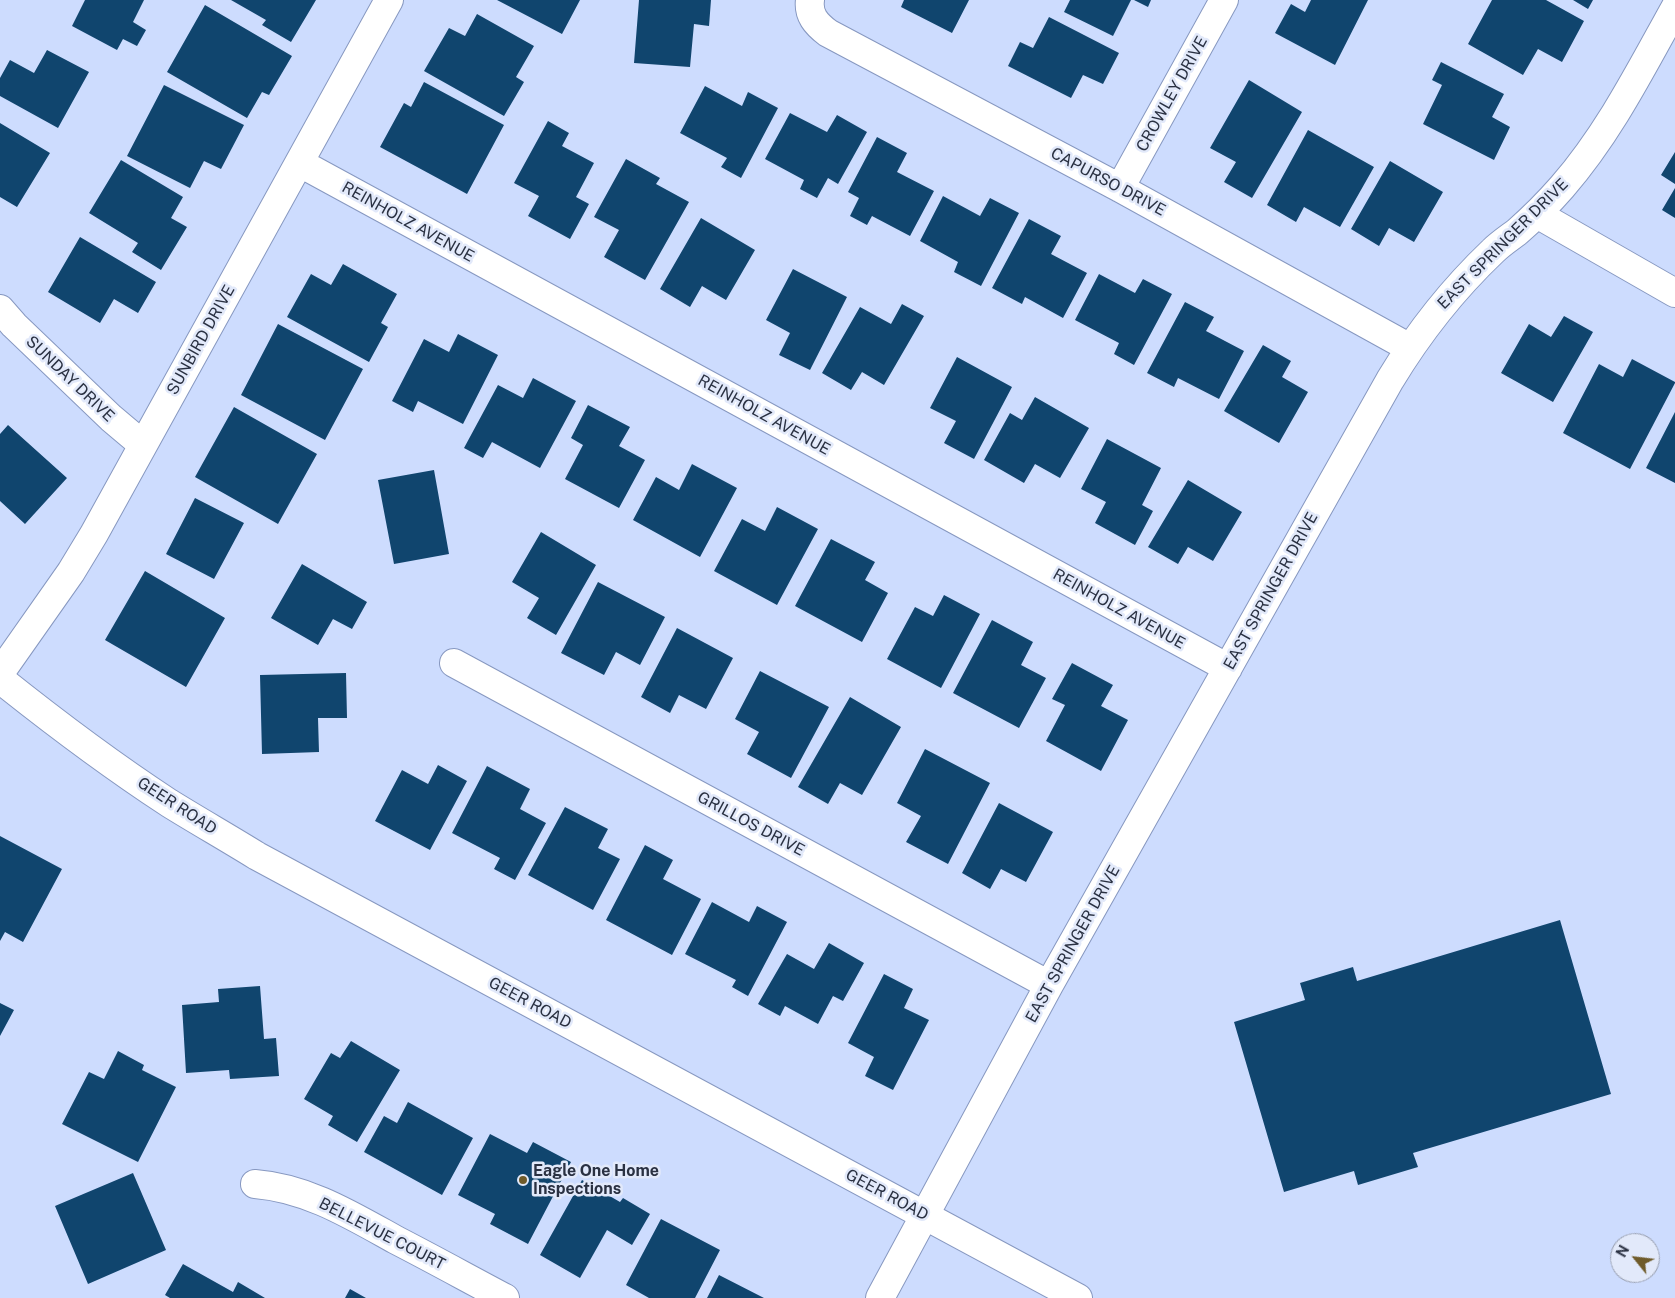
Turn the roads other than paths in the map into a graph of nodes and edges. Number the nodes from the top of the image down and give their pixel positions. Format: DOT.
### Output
graph roads {
  1 [pos="389,0"];
  2 [pos="1224,0"];
  3 [pos="810,6"];
  4 [pos="1675,8"];
  5 [pos="300,163"];
  6 [pos="1120,188"];
  7 [pos="1537,214"];
  8 [pos="1675,293"];
  9 [pos="0,310"];
  10 [pos="1410,348"];
  11 [pos="143,445"];
  12 [pos="454,663"];
  13 [pos="1228,668"];
  14 [pos="0,673"];
  15 [pos="0,679"];
  16 [pos="1049,985"];
  17 [pos="255,1184"];
  18 [pos="924,1215"];
  19 [pos="505,1298"];
  20 [pos="880,1298"];
  21 [pos="1078,1298"];
  1 -- 5 [label="street, SUNBIRD DRIVE"];
  2 -- 6 [label="street, CROWLEY DRIVE"];
  3 -- 6 [label="street, CAPURSO DRIVE"];
  4 -- 7 [label="street, EAST SPRINGER DRIVE"];
  5 -- 11 [label="street, SUNBIRD DRIVE"];
  5 -- 13 [label="street, REINHOLZ AVENUE"];
  6 -- 10 [label="street, CAPURSO DRIVE"];
  7 -- 8 [label="street"];
  7 -- 10 [label="street, EAST SPRINGER DRIVE"];
  9 -- 11 [label="street, SUNDAY DRIVE"];
  10 -- 13 [label="street, EAST SPRINGER DRIVE"];
  11 -- 14 [label="street, SUNBIRD DRIVE"];
  12 -- 16 [label="street, GRILLOS DRIVE"];
  13 -- 16 [label="street, EAST SPRINGER DRIVE"];
  15 -- 18 [label="street, GEER ROAD"];
  16 -- 18 [label="street, EAST SPRINGER DRIVE"];
  17 -- 19 [label="street, BELLEVUE COURT"];
  18 -- 20 [label="street, EAST SPRINGER DRIVE"];
  18 -- 21 [label="street, GEER ROAD"];
}
